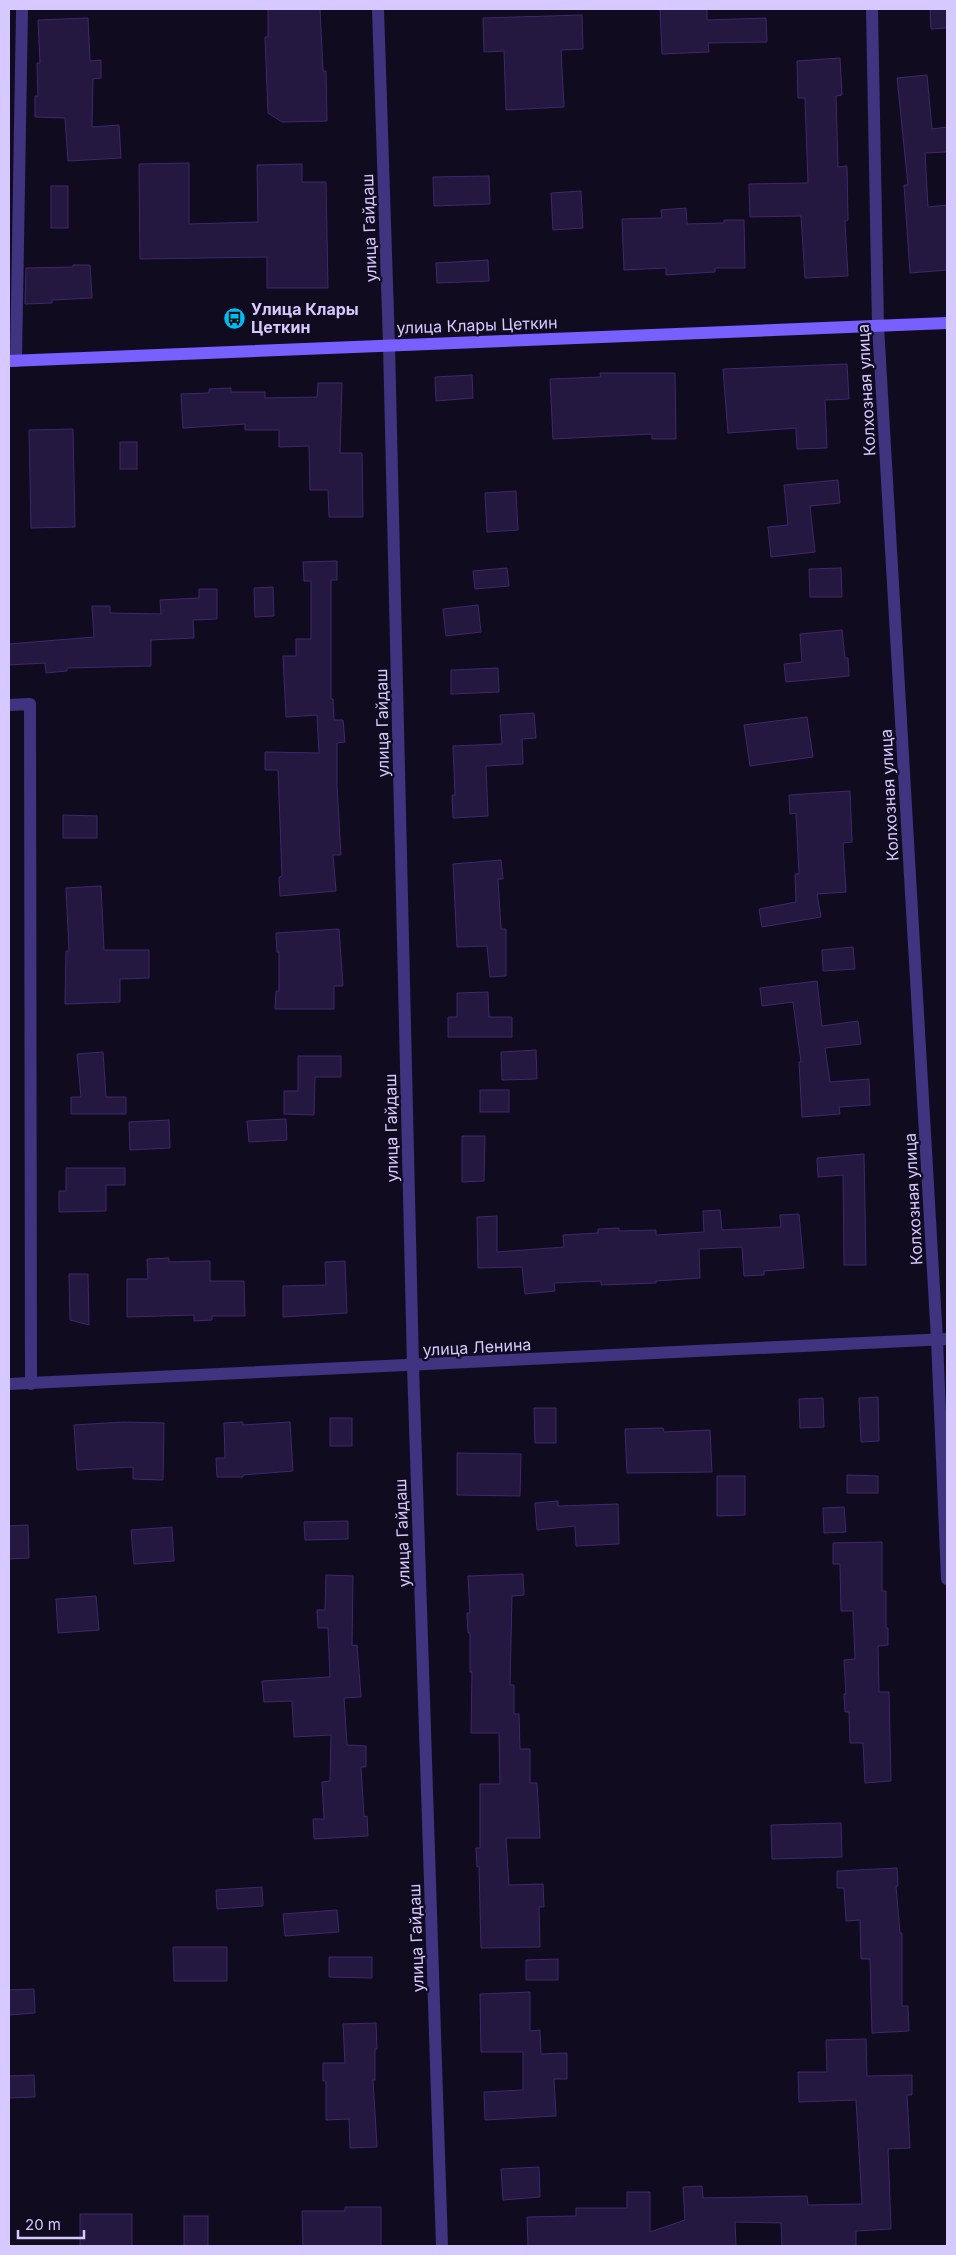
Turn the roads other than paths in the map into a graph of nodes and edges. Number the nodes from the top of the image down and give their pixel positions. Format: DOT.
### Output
graph roads {
  1 [pos="378,9"];
  2 [pos="872,9"];
  3 [pos="22,11"];
  4 [pos="9,14"];
  5 [pos="947,323"];
  6 [pos="878,326"];
  7 [pos="389,345"];
  8 [pos="12,361"];
  9 [pos="9,705"];
  10 [pos="942,1340"];
  11 [pos="413,1366"];
  12 [pos="9,1384"];
  13 [pos="31,1384"];
  14 [pos="947,1579"];
  15 [pos="442,2246"];
  1 -- 7 [label="street, улица Гайдаш"];
  2 -- 6 [label="street, Колхозная улица"];
  3 -- 4 [label="street"];
  3 -- 8 [label="street"];
  5 -- 6 [label="main road, улица Клары Цеткин"];
  6 -- 7 [label="main road, улица Клары Цеткин"];
  6 -- 10 [label="street, Колхозная улица"];
  7 -- 8 [label="main road, улица Клары Цеткин"];
  7 -- 11 [label="street, улица Гайдаш"];
  9 -- 13 [label="street"];
  10 -- 11 [label="street, улица Ленина"];
  10 -- 14 [label="street, Колхозная улица"];
  11 -- 13 [label="street, улица Ленина"];
  11 -- 15 [label="street, улица Гайдаш"];
  12 -- 13 [label="street, улица Ленина"];
}
